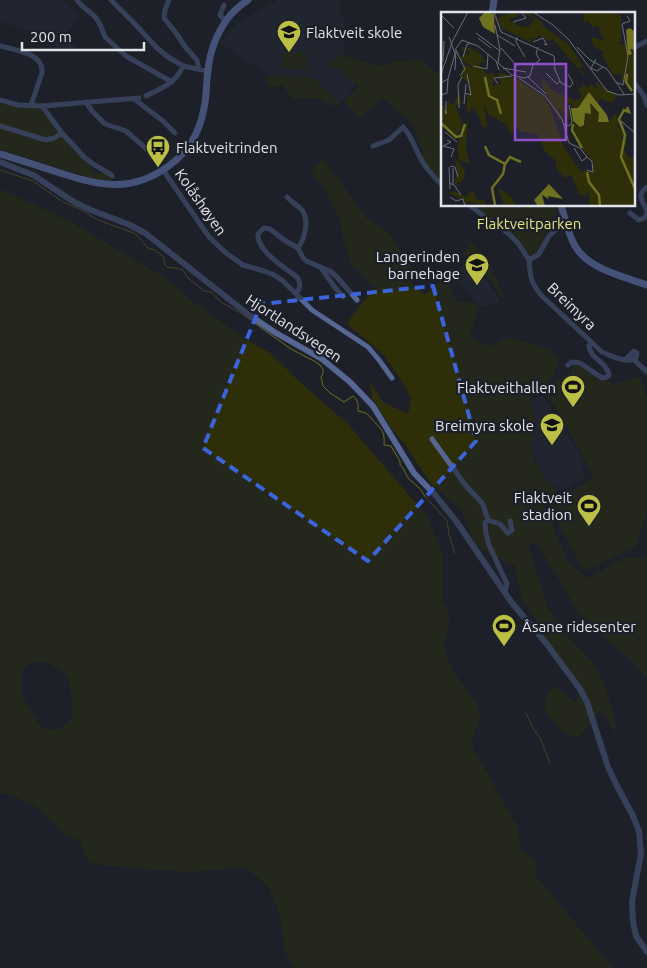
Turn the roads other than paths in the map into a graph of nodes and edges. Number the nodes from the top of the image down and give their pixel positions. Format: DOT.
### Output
graph roads {
  1 [pos="77,0"];
  2 [pos="111,0"];
  3 [pos="169,0"];
  4 [pos="248,0"];
  5 [pos="224,5"];
  6 [pos="226,22"];
  7 [pos="647,41"];
  8 [pos="0,46"];
  9 [pos="634,48"];
  10 [pos="182,66"];
  11 [pos="198,69"];
  12 [pos="208,71"];
  13 [pos="172,82"];
  14 [pos="634,82"];
  15 [pos="146,96"];
  16 [pos="0,100"];
  17 [pos="86,102"];
  18 [pos="31,105"];
  19 [pos="647,105"];
  20 [pos="42,106"];
  21 [pos="0,126"];
  22 [pos="62,133"];
  23 [pos="175,133"];
  24 [pos="373,146"];
  25 [pos="0,154"];
  26 [pos="158,158"];
  27 [pos="0,162"];
  28 [pos="163,170"];
  29 [pos="112,176"];
  30 [pos="441,184"];
  31 [pos="647,187"];
  32 [pos="287,197"];
  33 [pos="470,206"];
  34 [pos="561,206"];
  35 [pos="630,213"];
  36 [pos="647,213"];
  37 [pos="566,222"];
  38 [pos="298,248"];
  39 [pos="529,260"];
  40 [pos="321,268"];
  41 [pos="647,285"];
  42 [pos="296,293"];
  43 [pos="343,296"];
  44 [pos="357,300"];
  45 [pos="591,342"];
  46 [pos="568,365"];
  47 [pos="647,372"];
  48 [pos="392,378"];
  49 [pos="432,439"];
  50 [pos="488,520"];
  51 [pos="510,521"];
  52 [pos="505,592"];
  53 [pos="647,952"];
  1 -- 13 [label="street"];
  2 -- 10 [label="street"];
  3 -- 11 [label="street"];
  4 -- 6 [label="main road"];
  5 -- 6 [label="street"];
  6 -- 12 [label="main road"];
  7 -- 9 [label="street"];
  8 -- 18 [label="street"];
  10 -- 11 [label="street"];
  10 -- 13 [label="street"];
  11 -- 12 [label="street"];
  12 -- 28 [label="main road"];
  13 -- 15 [label="street"];
  14 -- 19 [label="street"];
  16 -- 18 [label="street"];
  17 -- 20 [label="street"];
  17 -- 23 [label="street"];
  17 -- 26 [label="street"];
  18 -- 20 [label="street"];
  20 -- 22 [label="street"];
  21 -- 22 [label="street"];
  22 -- 29 [label="street"];
  24 -- 30 [label="street"];
  25 -- 28 [label="main road"];
  27 -- 52 [label="street, Hjortlandsvegen"];
  28 -- 42 [label="street, Kolåshøyen"];
  31 -- 36 [label="street"];
  32 -- 38 [label="street"];
  33 -- 39 [label="street, Breimyra"];
  34 -- 37 [label="main road"];
  35 -- 36 [label="street"];
  37 -- 39 [label="street"];
  37 -- 41 [label="main road"];
  38 -- 40 [label="street"];
  38 -- 42 [label="street"];
  39 -- 45 [label="street, Breimyra"];
  40 -- 43 [label="street"];
  40 -- 44 [label="street"];
  42 -- 48 [label="street, Kolåshøyen"];
  45 -- 46 [label="street, Breimyra"];
  45 -- 47 [label="street, Breimyra"];
  49 -- 50 [label="street, Hjortlandsvegen"];
  50 -- 51 [label="street"];
  50 -- 52 [label="street, Hjortlandsvegen"];
  52 -- 53 [label="street, Hjortlandsvegen"];
}
